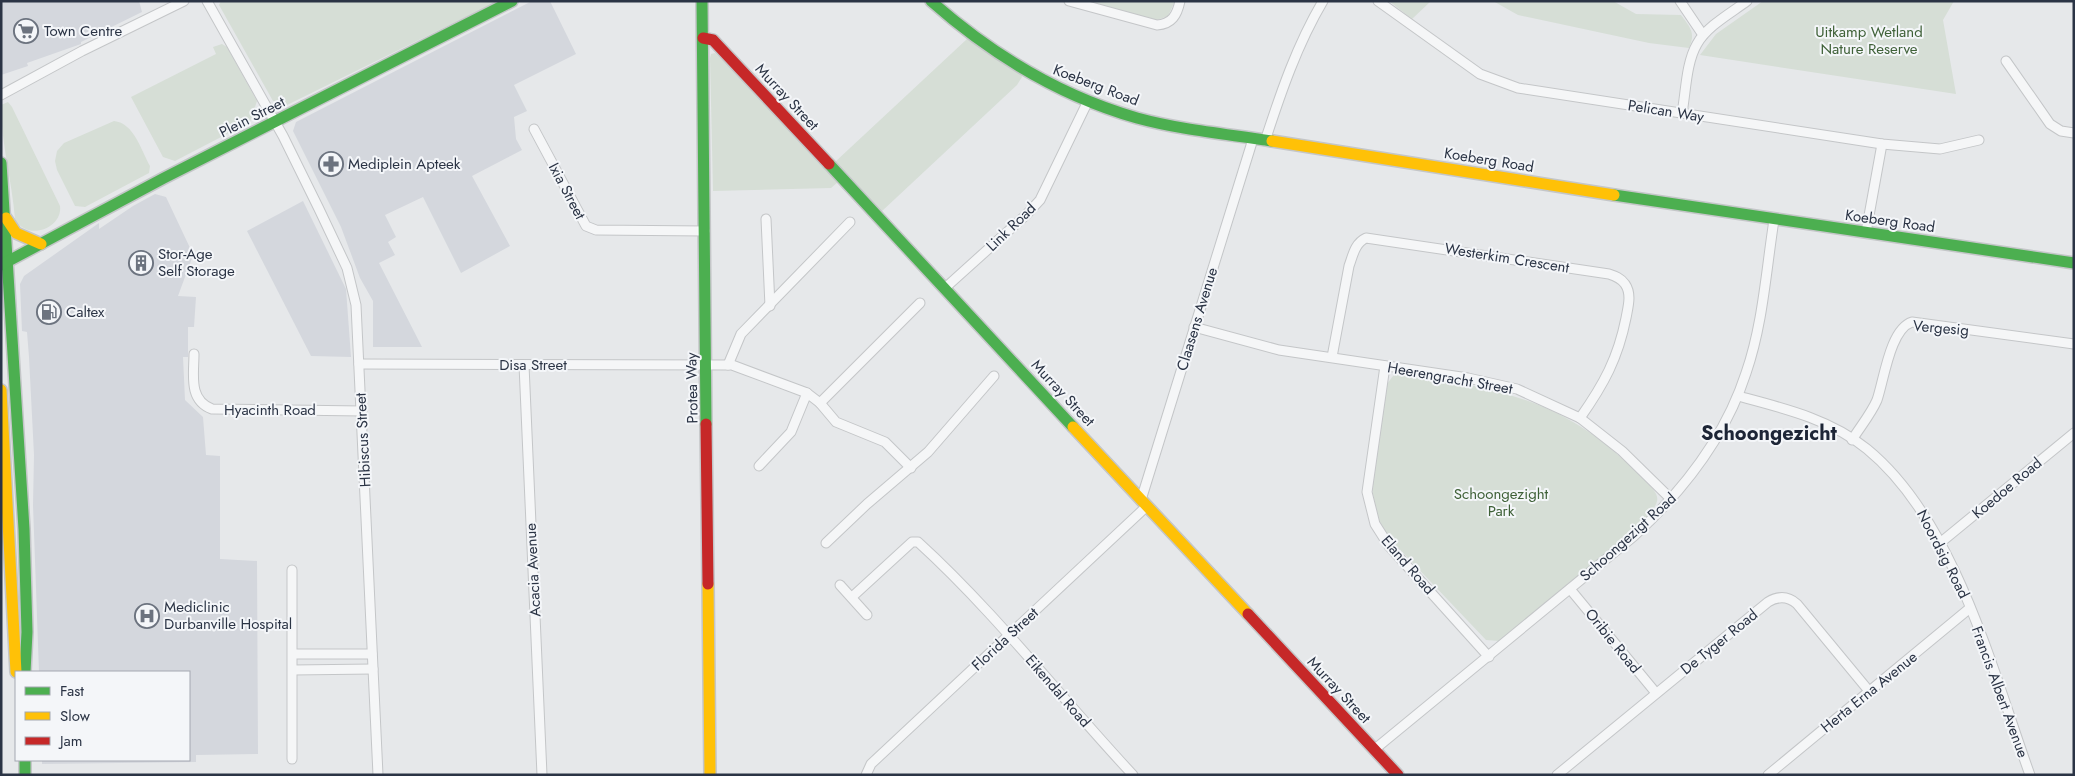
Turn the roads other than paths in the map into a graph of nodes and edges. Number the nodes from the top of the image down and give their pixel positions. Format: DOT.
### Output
graph roads {
  1 [pos="184,1"];
  2 [pos="207,1"];
  3 [pos="512,1"];
  4 [pos="702,1"];
  5 [pos="931,1"];
  6 [pos="1069,1"];
  7 [pos="1180,1"];
  8 [pos="1323,1"];
  9 [pos="1378,1"];
  10 [pos="1680,1"];
  11 [pos="1747,1"];
  12 [pos="1703,35"];
  13 [pos="702,38"];
  14 [pos="2006,60"];
  15 [pos="1,95"];
  16 [pos="1088,101"];
  17 [pos="1682,113"];
  18 [pos="275,122"];
  19 [pos="534,129"];
  20 [pos="2074,133"];
  21 [pos="1253,139"];
  22 [pos="1979,140"];
  23 [pos="1265,141"];
  24 [pos="1882,144"];
  25 [pos="1,163"];
  26 [pos="5,216"];
  27 [pos="766,219"];
  28 [pos="1774,220"];
  29 [pos="850,222"];
  30 [pos="705,231"];
  31 [pos="1866,232"];
  32 [pos="41,244"];
  33 [pos="2074,263"];
  34 [pos="4,264"];
  35 [pos="945,288"];
  36 [pos="920,303"];
  37 [pos="770,306"];
  38 [pos="1194,327"];
  39 [pos="2074,344"];
  40 [pos="194,354"];
  41 [pos="1332,357"];
  42 [pos="359,364"];
  43 [pos="524,364"];
  44 [pos="706,366"];
  45 [pos="728,366"];
  46 [pos="1385,366"];
  47 [pos="994,376"];
  48 [pos="1,390"];
  49 [pos="807,393"];
  50 [pos="1738,396"];
  51 [pos="820,403"];
  52 [pos="362,411"];
  53 [pos="1580,418"];
  54 [pos="2074,433"];
  55 [pos="1852,440"];
  56 [pos="759,466"];
  57 [pos="911,468"];
  58 [pos="1672,500"];
  59 [pos="1144,503"];
  60 [pos="4,523"];
  61 [pos="24,523"];
  62 [pos="826,543"];
  63 [pos="1940,543"];
  64 [pos="292,570"];
  65 [pos="840,585"];
  66 [pos="1570,589"];
  67 [pos="852,598"];
  68 [pos="1970,608"];
  69 [pos="868,614"];
  70 [pos="1009,635"];
  71 [pos="293,654"];
  72 [pos="372,654"];
  73 [pos="1489,657"];
  74 [pos="373,669"];
  75 [pos="293,670"];
  76 [pos="16,671"];
  77 [pos="25,671"];
  78 [pos="1869,691"];
  79 [pos="1656,693"];
  80 [pos="1375,749"];
  81 [pos="292,759"];
  82 [pos="25,761"];
  83 [pos="25,775"];
  84 [pos="378,775"];
  85 [pos="542,775"];
  86 [pos="710,775"];
  87 [pos="866,775"];
  88 [pos="1133,775"];
  89 [pos="1398,775"];
  90 [pos="1557,775"];
  91 [pos="1768,775"];
  92 [pos="2030,775"];
  1 -- 15 [label="street"];
  2 -- 18 [label="street, Hibiscus Street"];
  3 -- 18 [label="street, Plein Street"];
  4 -- 13 [label="street, Protea Way"];
  5 -- 16 [label="street, Koeberg Road"];
  6 -- 7 [label="street"];
  8 -- 23 [label="street"];
  9 -- 17 [label="street, Pelican Way"];
  10 -- 12 [label="street"];
  11 -- 12 [label="street"];
  12 -- 17 [label="street"];
  13 -- 30 [label="street, Protea Way"];
  13 -- 35 [label="street, Murray Street"];
  14 -- 20 [label="street"];
  16 -- 21 [label="street, Koeberg Road"];
  16 -- 35 [label="street, Link Road"];
  17 -- 24 [label="street, Pelican Way"];
  18 -- 32 [label="street, Plein Street"];
  18 -- 42 [label="street, Hibiscus Street"];
  19 -- 30 [label="street, Ixia Street"];
  21 -- 23 [label="street, Koeberg Road"];
  21 -- 38 [label="street, Claasens Avenue"];
  22 -- 24 [label="street, Pelican Way"];
  23 -- 28 [label="street, Koeberg Road"];
  24 -- 31 [label="street"];
  25 -- 26 [label="street"];
  26 -- 32 [label="street"];
  26 -- 34 [label="street"];
  27 -- 37 [label="street"];
  28 -- 31 [label="street, Koeberg Road"];
  28 -- 50 [label="street, Schoongezigt Road"];
  29 -- 37 [label="street"];
  30 -- 44 [label="street, Protea Way"];
  31 -- 33 [label="street, Koeberg Road"];
  32 -- 34 [label="street, Plein Street"];
  34 -- 61 [label="street"];
  35 -- 59 [label="street, Murray Street"];
  36 -- 51 [label="street"];
  37 -- 45 [label="street"];
  38 -- 41 [label="street, Heerengracht Street"];
  38 -- 59 [label="street, Claasens Avenue"];
  39 -- 55 [label="street, Vergesig"];
  40 -- 52 [label="street, Hyacinth Road"];
  41 -- 46 [label="street, Heerengracht Street"];
  41 -- 53 [label="street, Westerkim Crescent"];
  42 -- 43 [label="street, Disa Street"];
  42 -- 52 [label="street, Hibiscus Street"];
  43 -- 44 [label="street, Disa Street"];
  43 -- 85 [label="street, Acacia Avenue"];
  44 -- 45 [label="street, Disa Street"];
  44 -- 86 [label="street, Protea Way"];
  45 -- 49 [label="street, Disa Street"];
  46 -- 53 [label="street, Heerengracht Street"];
  46 -- 73 [label="street, Eland Road"];
  47 -- 57 [label="street"];
  48 -- 60 [label="street"];
  49 -- 51 [label="street, Disa Street"];
  49 -- 56 [label="street"];
  50 -- 55 [label="street, Noordsig Road"];
  50 -- 58 [label="street, Schoongezigt Road"];
  51 -- 57 [label="street, Disa Street"];
  52 -- 72 [label="street, Hibiscus Street"];
  53 -- 58 [label="street, Heerengracht Street"];
  54 -- 63 [label="street, Koedoe Road"];
  55 -- 63 [label="street, Noordsig Road"];
  57 -- 62 [label="street"];
  58 -- 66 [label="street, Schoongezigt Road"];
  59 -- 70 [label="street, Florida Street"];
  59 -- 80 [label="street, Murray Street"];
  60 -- 61 [label="street"];
  60 -- 76 [label="street"];
  61 -- 77 [label="street"];
  63 -- 68 [label="street, Noordsig Road"];
  64 -- 71 [label="street"];
  65 -- 67 [label="street"];
  66 -- 73 [label="street, Schoongezigt Road"];
  66 -- 79 [label="street, Oribie Road"];
  67 -- 69 [label="street"];
  67 -- 70 [label="street, Eikendal Road"];
  68 -- 78 [label="street, Herta Erna Avenue"];
  68 -- 92 [label="street, Francis Albert Avenue"];
  70 -- 87 [label="street, Florida Street"];
  70 -- 88 [label="street, Eikendal Road"];
  71 -- 72 [label="street"];
  71 -- 75 [label="street"];
  72 -- 74 [label="street, Hibiscus Street"];
  73 -- 80 [label="street, Schoongezigt Road"];
  74 -- 75 [label="street"];
  74 -- 84 [label="street, Hibiscus Street"];
  75 -- 81 [label="street"];
  78 -- 79 [label="street, De Tyger Road"];
  78 -- 91 [label="street, Herta Erna Avenue"];
  79 -- 90 [label="street, De Tyger Road"];
  80 -- 89 [label="street, Murray Street"];
  82 -- 83 [label="street"];
}
